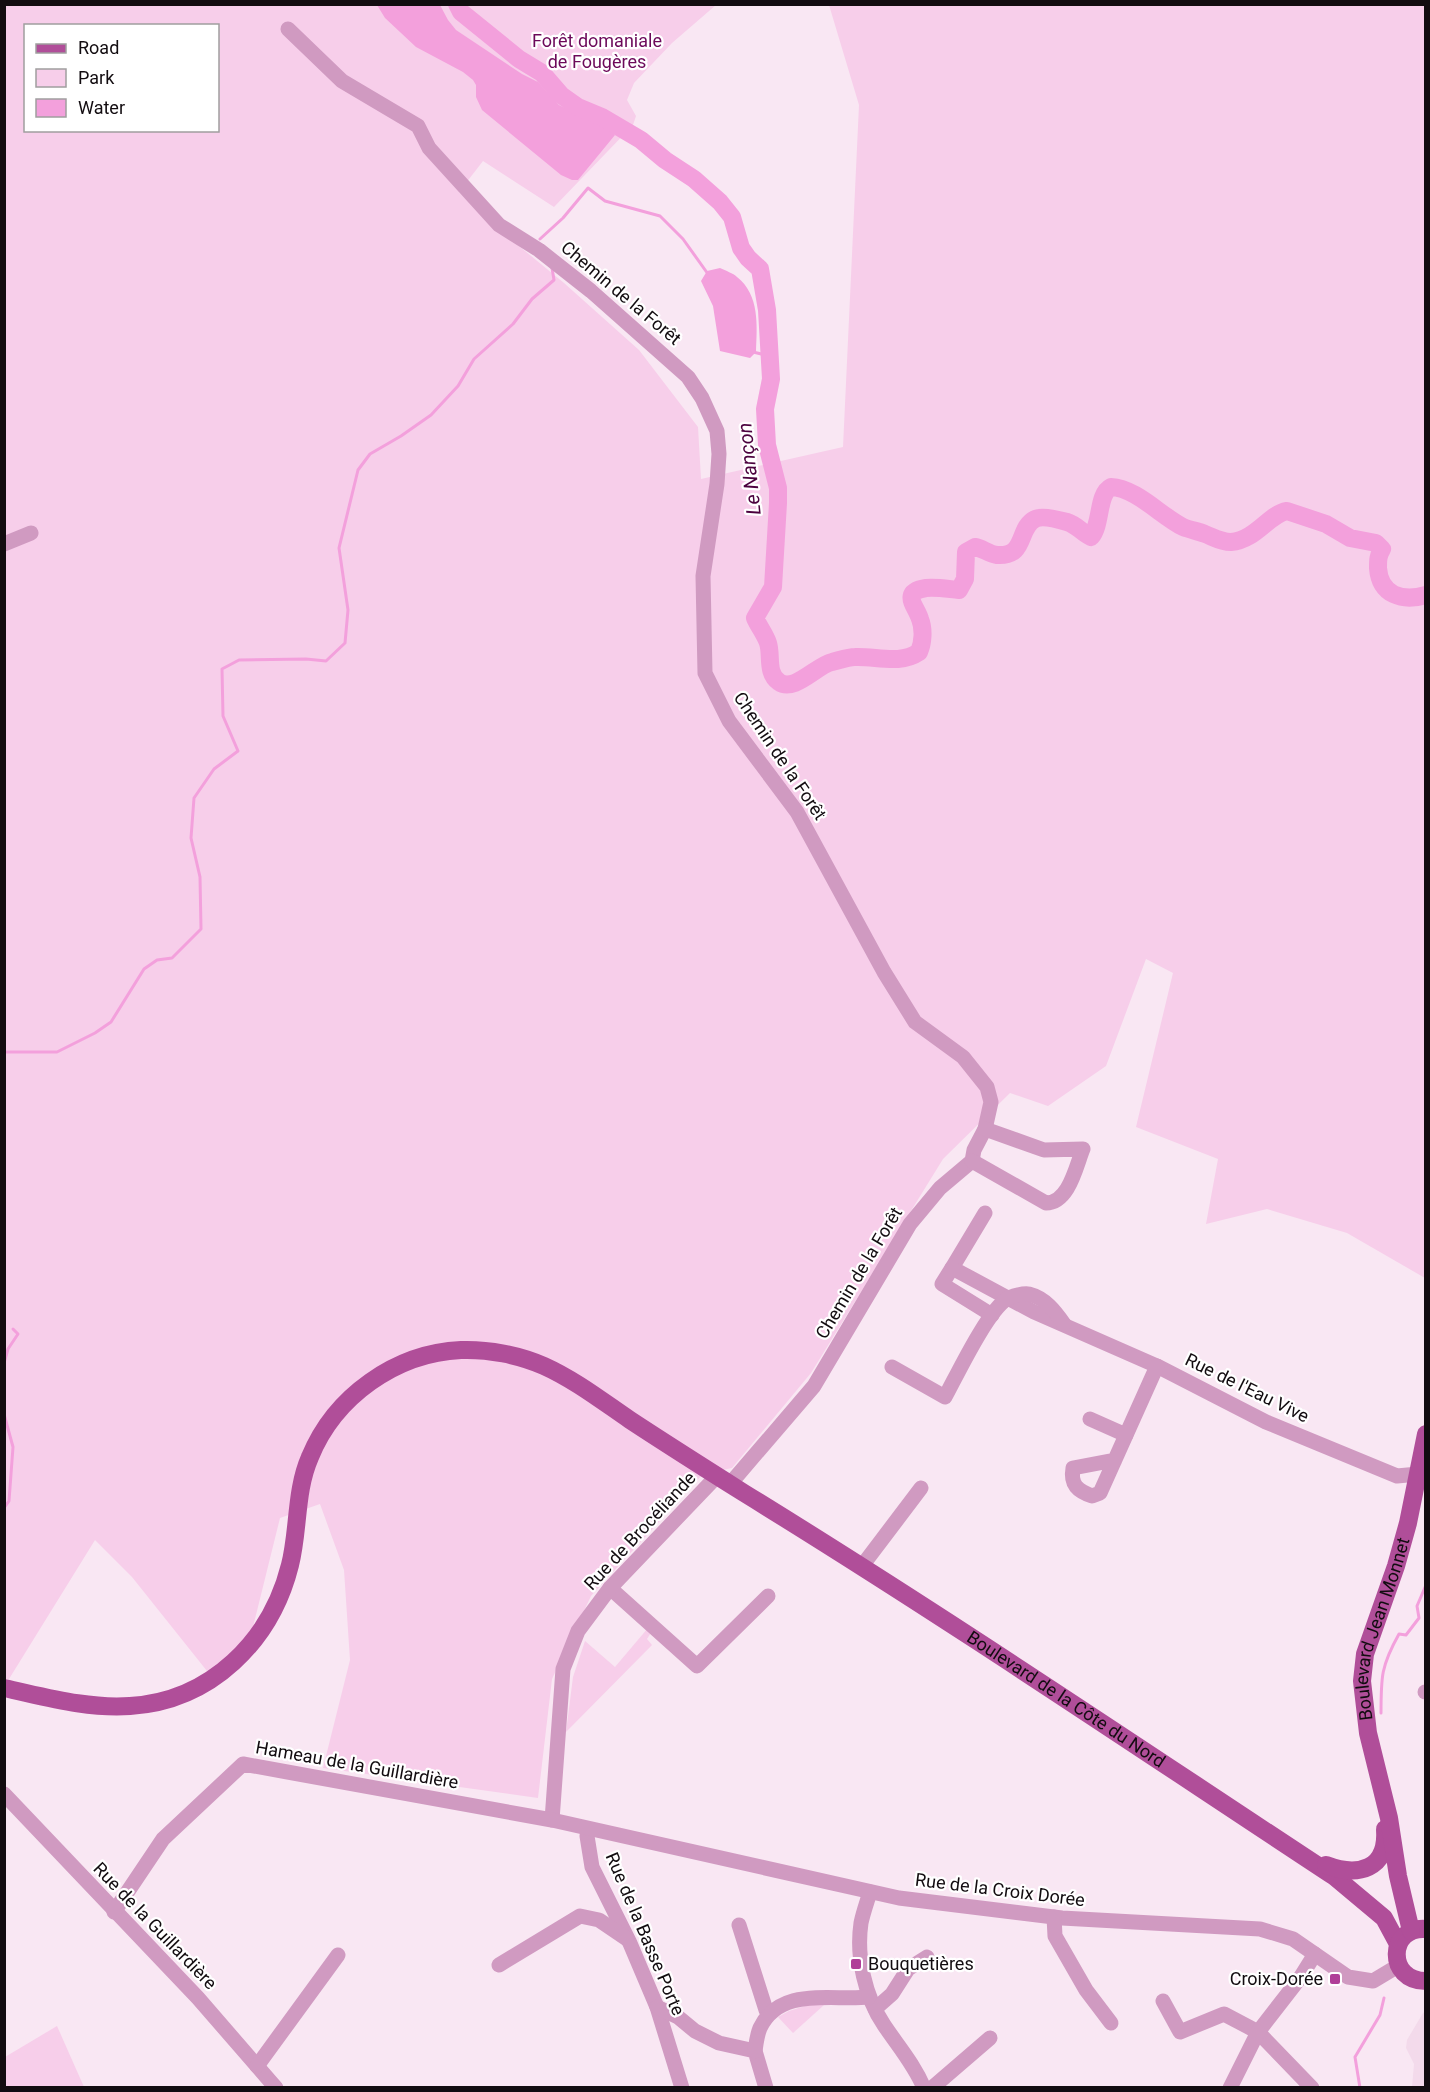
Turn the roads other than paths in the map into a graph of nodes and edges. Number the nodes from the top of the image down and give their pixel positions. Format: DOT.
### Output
graph roads {
  1 [pos="288,29"];
  2 [pos="31,533"];
  3 [pos="4,544"];
  4 [pos="985,1129"];
  5 [pos="972,1161"];
  6 [pos="986,1213"];
  7 [pos="952,1268"];
  8 [pos="1007,1298"];
  9 [pos="992,1315"];
  10 [pos="1157,1366"];
  11 [pos="892,1367"];
  12 [pos="1090,1419"];
  13 [pos="1425,1434"];
  14 [pos="1126,1435"];
  15 [pos="1115,1460"];
  16 [pos="1418,1474"];
  17 [pos="724,1480"];
  18 [pos="921,1488"];
  19 [pos="862,1566"];
  20 [pos="610,1588"];
  21 [pos="768,1596"];
  22 [pos="4,1688"];
  23 [pos="1368,1733"];
  24 [pos="4,1794"];
  25 [pos="552,1820"];
  26 [pos="588,1829"];
  27 [pos="1304,1856"];
  28 [pos="870,1892"];
  29 [pos="114,1912"];
  30 [pos="1054,1917"];
  31 [pos="739,1925"];
  32 [pos="1418,1930"];
  33 [pos="629,1941"];
  34 [pos="1398,1944"];
  35 [pos="1315,1954"];
  36 [pos="338,1955"];
  37 [pos="927,1957"];
  38 [pos="499,1965"];
  39 [pos="1398,1966"];
  40 [pos="1425,1981"];
  41 [pos="1163,2001"];
  42 [pos="872,2003"];
  43 [pos="657,2007"];
  44 [pos="769,2014"];
  45 [pos="1111,2023"];
  46 [pos="695,2031"];
  47 [pos="1258,2032"];
  48 [pos="990,2038"];
  49 [pos="668,2043"];
  50 [pos="755,2051"];
  51 [pos="257,2066"];
  52 [pos="276,2088"];
  53 [pos="682,2088"];
  54 [pos="766,2088"];
  55 [pos="924,2088"];
  56 [pos="932,2088"];
  57 [pos="1230,2088"];
  58 [pos="1312,2088"];
  1 -- 4 [label="street, Chemin de la Forêt"];
  2 -- 3 [label="street"];
  4 -- 5 [label="street, Chemin de la Forêt"];
  4 -- 5 [label="street"];
  5 -- 17 [label="street, Chemin de la Forêt"];
  6 -- 7 [label="street"];
  7 -- 8 [label="street, Rue de l'Eau Vive"];
  7 -- 9 [label="street"];
  8 -- 9 [label="street"];
  8 -- 10 [label="street, Rue de l'Eau Vive"];
  9 -- 11 [label="street"];
  10 -- 14 [label="street"];
  10 -- 16 [label="street, Rue de l'Eau Vive"];
  12 -- 14 [label="street"];
  13 -- 16 [label="main road, Boulevard Jean Monnet"];
  14 -- 15 [label="street"];
  16 -- 23 [label="main road, Boulevard Jean Monnet"];
  17 -- 19 [label="main road, Boulevard de la Côte du Nord"];
  17 -- 20 [label="street, Rue de Brocéliande"];
  17 -- 22 [label="main road, Boulevard de la Côte du Nord"];
  18 -- 19 [label="street"];
  19 -- 27 [label="main road, Boulevard de la Côte du Nord"];
  20 -- 21 [label="street"];
  20 -- 25 [label="street, Rue de Brocéliande"];
  23 -- 27 [label="main road"];
  23 -- 32 [label="main road, Boulevard Jean Monnet"];
  24 -- 29 [label="street, Rue de la Guillardière"];
  25 -- 26 [label="street, Hameau de la Guillardière"];
  25 -- 29 [label="street, Hameau de la Guillardière"];
  26 -- 28 [label="street, Rue de la Croix Dorée"];
  26 -- 33 [label="street, Rue de la Basse Porte"];
  27 -- 34 [label="main road, Boulevard de la Côte du Nord"];
  28 -- 30 [label="street, Rue de la Croix Dorée"];
  28 -- 42 [label="street"];
  29 -- 51 [label="street, Rue de la Guillardière"];
  30 -- 35 [label="street, Rue de la Croix Dorée"];
  30 -- 45 [label="street"];
  31 -- 44 [label="street"];
  32 -- 34 [label="main road"];
  33 -- 38 [label="street"];
  33 -- 43 [label="street, Rue de la Basse Porte"];
  34 -- 39 [label="main road"];
  35 -- 39 [label="street, Rue de la Croix Dorée"];
  35 -- 47 [label="street"];
  36 -- 51 [label="street"];
  37 -- 42 [label="street"];
  39 -- 40 [label="main road"];
  41 -- 47 [label="street"];
  42 -- 44 [label="street"];
  42 -- 55 [label="street"];
  43 -- 46 [label="street"];
  43 -- 49 [label="street, Rue de la Basse Porte"];
  44 -- 50 [label="street"];
  46 -- 49 [label="street"];
  46 -- 50 [label="street"];
  47 -- 57 [label="street"];
  47 -- 58 [label="street"];
  48 -- 56 [label="street"];
  49 -- 53 [label="street, Rue de la Basse Porte"];
  50 -- 54 [label="street"];
  51 -- 52 [label="street, Rue de la Guillardière"];
}
